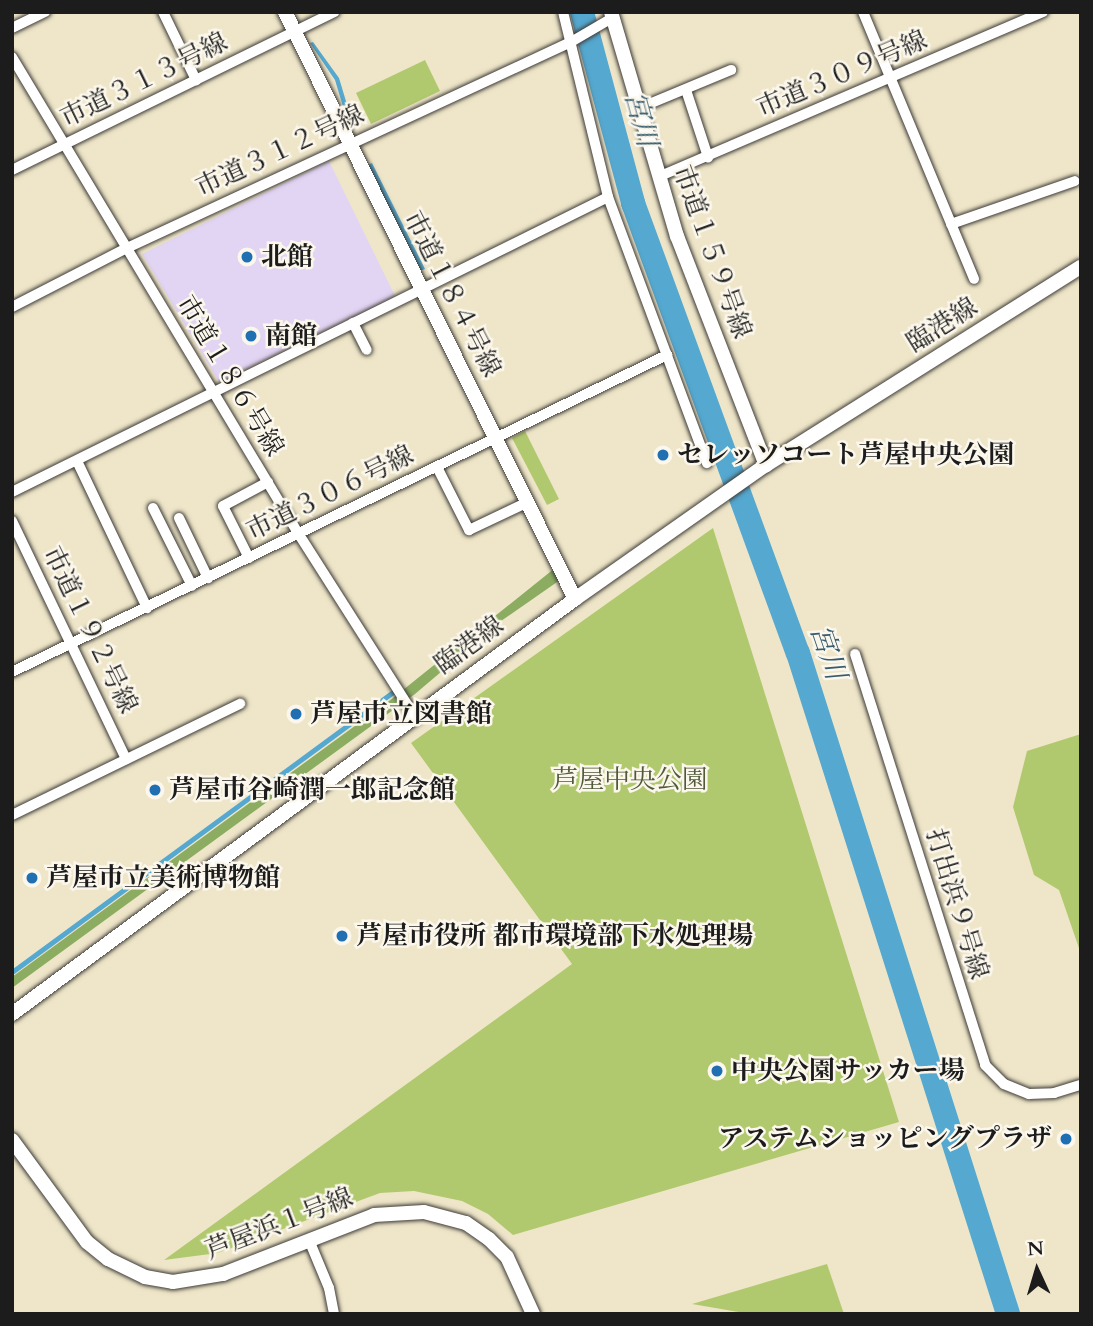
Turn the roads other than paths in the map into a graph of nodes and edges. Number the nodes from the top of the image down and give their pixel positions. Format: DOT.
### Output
graph roads {
  1 [pos="45,12"];
  2 [pos="163,12"];
  3 [pos="285,12"];
  4 [pos="334,12"];
  5 [pos="563,12"];
  6 [pos="863,12"];
  7 [pos="1043,12"];
  8 [pos="608,18"];
  9 [pos="12,28"];
  10 [pos="295,32"];
  11 [pos="573,41"];
  12 [pos="12,57"];
  13 [pos="731,70"];
  14 [pos="890,78"];
  15 [pos="195,80"];
  16 [pos="686,90"];
  17 [pos="637,109"];
  18 [pos="66,144"];
  19 [pos="349,144"];
  20 [pos="708,157"];
  21 [pos="12,170"];
  22 [pos="658,177"];
  23 [pos="1075,181"];
  24 [pos="608,197"];
  25 [pos="951,224"];
  26 [pos="127,248"];
  27 [pos="1081,267"];
  28 [pos="974,279"];
  29 [pos="421,288"];
  30 [pos="12,307"];
  31 [pos="353,323"];
  32 [pos="366,350"];
  33 [pos="667,355"];
  34 [pos="215,394"];
  35 [pos="497,438"];
  36 [pos="77,461"];
  37 [pos="707,463"];
  38 [pos="437,467"];
  39 [pos="762,468"];
  40 [pos="268,482"];
  41 [pos="12,492"];
  42 [pos="528,502"];
  43 [pos="153,508"];
  44 [pos="178,517"];
  45 [pos="12,521"];
  46 [pos="298,533"];
  47 [pos="249,558"];
  48 [pos="208,578"];
  49 [pos="192,586"];
  50 [pos="575,598"];
  51 [pos="147,608"];
  52 [pos="72,644"];
  53 [pos="855,654"];
  54 [pos="12,672"];
  55 [pos="240,704"];
  56 [pos="414,715"];
  57 [pos="126,759"];
  58 [pos="12,814"];
  59 [pos="12,1014"];
  60 [pos="1081,1085"];
  61 [pos="12,1140"];
  62 [pos="309,1240"];
  63 [pos="334,1314"];
  64 [pos="533,1314"];
  1 -- 9 [label="street"];
  2 -- 15 [label="street"];
  3 -- 10 [label="street, 市道１８４号線"];
  4 -- 10 [label="street, 市道３１３号線"];
  5 -- 11 [label="street"];
  6 -- 14 [label="street"];
  7 -- 14 [label="street, 市道３０９号線"];
  8 -- 11 [label="street, 市道３１２号線"];
  8 -- 17 [label="street, 市道１５９号線"];
  10 -- 15 [label="street, 市道３１３号線"];
  10 -- 19 [label="street, 市道１８４号線"];
  11 -- 19 [label="street, 市道３１２号線"];
  11 -- 24 [label="street"];
  12 -- 18 [label="street, 市道１８６号線"];
  13 -- 16 [label="street"];
  14 -- 20 [label="street, 市道３０９号線"];
  14 -- 25 [label="street"];
  15 -- 18 [label="street, 市道３１３号線"];
  16 -- 17 [label="street"];
  16 -- 20 [label="street"];
  17 -- 22 [label="street, 市道１５９号線"];
  18 -- 21 [label="street, 市道３１３号線"];
  18 -- 26 [label="street, 市道１８６号線"];
  19 -- 26 [label="street, 市道３１２号線"];
  19 -- 29 [label="street, 市道１８４号線"];
  20 -- 22 [label="street, 市道３０９号線"];
  22 -- 39 [label="street, 市道１５９号線"];
  23 -- 25 [label="street"];
  24 -- 29 [label="street"];
  24 -- 33 [label="street"];
  25 -- 28 [label="street"];
  26 -- 30 [label="street, 市道３１２号線"];
  26 -- 34 [label="street, 市道１８６号線"];
  27 -- 39 [label="street, 臨港線"];
  29 -- 31 [label="street"];
  29 -- 35 [label="street, 市道１８４号線"];
  31 -- 32 [label="street"];
  31 -- 34 [label="street"];
  33 -- 35 [label="street, 市道３０６号線"];
  33 -- 37 [label="street"];
  34 -- 36 [label="street"];
  34 -- 40 [label="street, 市道１８６号線"];
  35 -- 38 [label="street, 市道３０６号線"];
  35 -- 42 [label="street, 市道１８４号線"];
  36 -- 41 [label="street"];
  36 -- 51 [label="street"];
  38 -- 42 [label="street"];
  38 -- 46 [label="street, 市道３０６号線"];
  39 -- 50 [label="street, 臨港線"];
  40 -- 46 [label="street, 市道１８６号線"];
  40 -- 47 [label="street"];
  42 -- 50 [label="street, 市道１８４号線"];
  43 -- 49 [label="street"];
  44 -- 48 [label="street"];
  45 -- 52 [label="street, 市道１９２号線"];
  46 -- 47 [label="street, 市道３０６号線"];
  46 -- 56 [label="street, 市道１８６号線"];
  47 -- 48 [label="street, 市道３０６号線"];
  48 -- 49 [label="street, 市道３０６号線"];
  49 -- 51 [label="street, 市道３０６号線"];
  50 -- 56 [label="street, 臨港線"];
  51 -- 52 [label="street, 市道３０６号線"];
  52 -- 54 [label="street, 市道３０６号線"];
  52 -- 57 [label="street, 市道１９２号線"];
  53 -- 60 [label="street, 打出浜９号線"];
  55 -- 57 [label="street"];
  56 -- 59 [label="street, 臨港線"];
  57 -- 58 [label="street"];
  61 -- 62 [label="street, 芦屋浜１号線"];
  62 -- 63 [label="street"];
  62 -- 64 [label="street, 芦屋浜１号線"];
}
